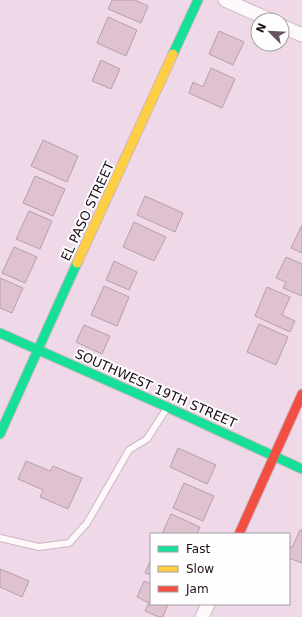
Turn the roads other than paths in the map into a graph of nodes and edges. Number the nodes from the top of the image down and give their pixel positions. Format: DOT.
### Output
graph roads {
  1 [pos="198,0"];
  2 [pos="225,0"];
  3 [pos="252,12"];
  4 [pos="290,30"];
  5 [pos="302,35"];
  6 [pos="0,333"];
  7 [pos="38,349"];
  8 [pos="302,394"];
  9 [pos="168,407"];
  10 [pos="0,434"];
  11 [pos="274,456"];
  12 [pos="302,469"];
  13 [pos="240,533"];
  14 [pos="0,538"];
  15 [pos="208,605"];
  16 [pos="202,617"];
  1 -- 7 [label="street, EL PASO STREET"];
  2 -- 3 [label="street"];
  4 -- 5 [label="street"];
  6 -- 7 [label="street, SOUTHWEST 19TH STREET"];
  7 -- 9 [label="street, SOUTHWEST 19TH STREET"];
  7 -- 10 [label="street, EL PASO STREET"];
  8 -- 11 [label="street"];
  9 -- 11 [label="street, SOUTHWEST 19TH STREET"];
  9 -- 14 [label="lane"];
  11 -- 12 [label="street, SOUTHWEST 19TH STREET"];
  11 -- 13 [label="street"];
  15 -- 16 [label="street"];
}
